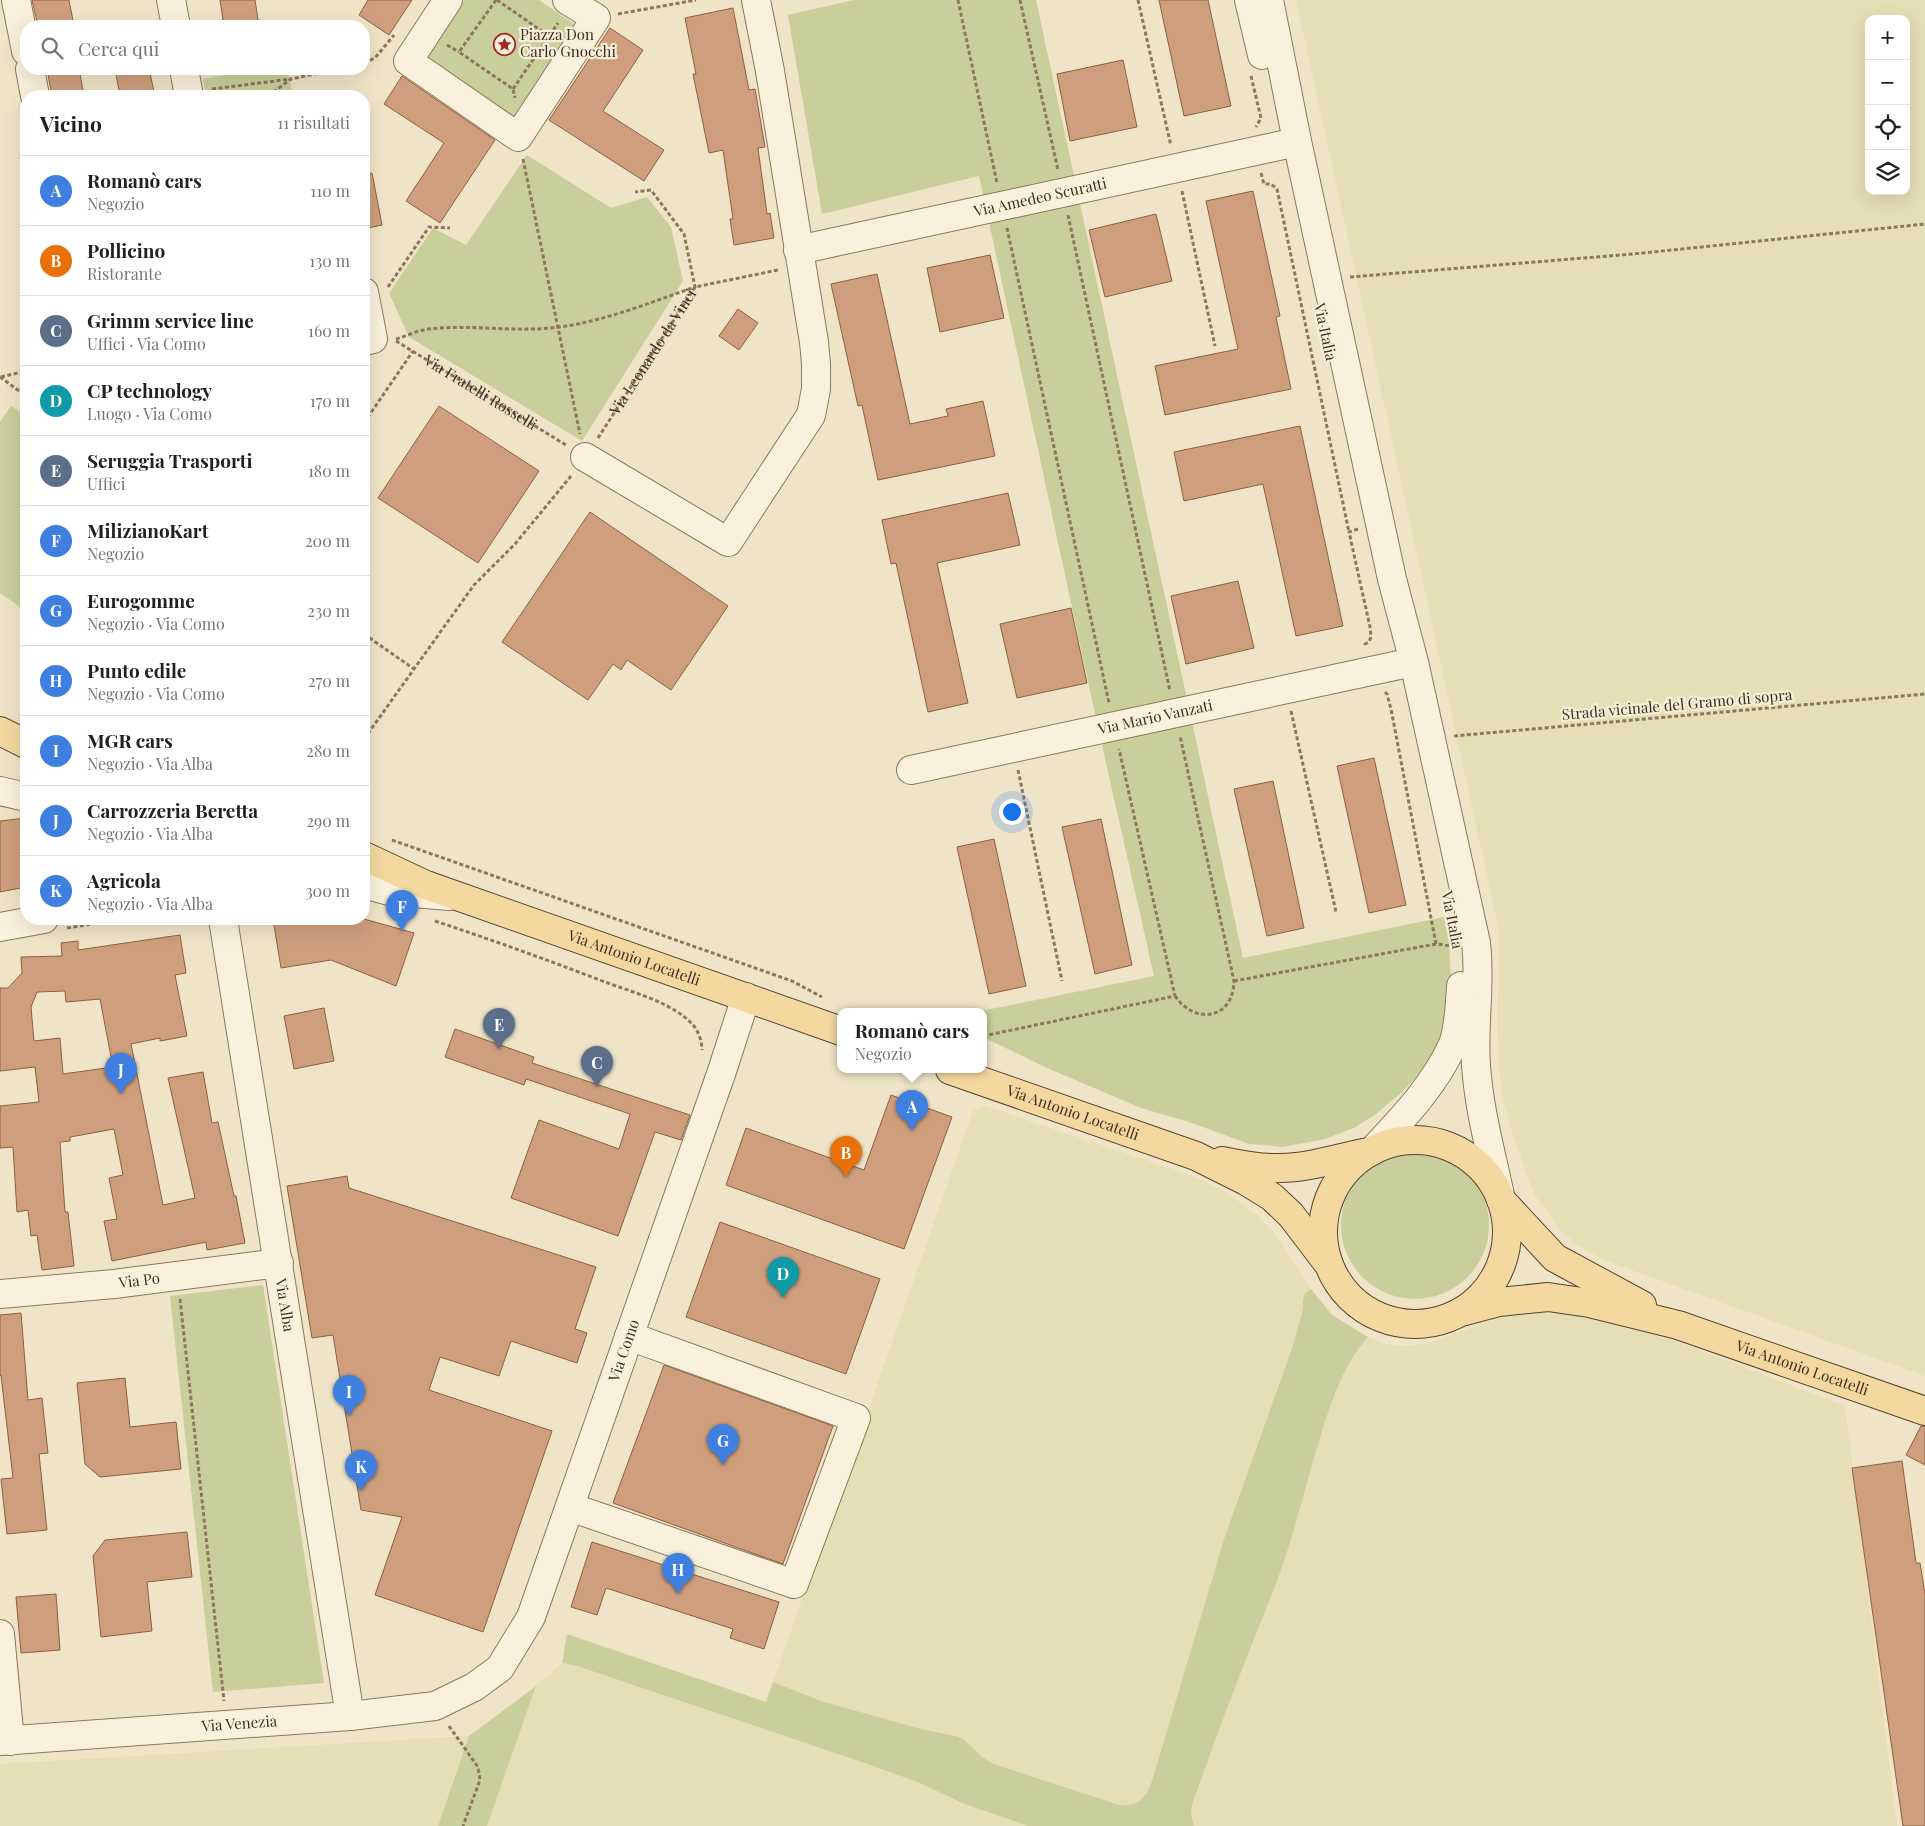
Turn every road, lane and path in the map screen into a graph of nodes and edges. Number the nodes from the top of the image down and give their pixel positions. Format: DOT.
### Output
graph roads {
  1 [pos="16,0"];
  2 [pos="171,0"];
  3 [pos="448,0"];
  4 [pos="496,0"];
  5 [pos="696,0"];
  6 [pos="756,0"];
  7 [pos="958,0"];
  8 [pos="1020,0"];
  9 [pos="1249,0"];
  10 [pos="1269,0"];
  11 [pos="570,2"];
  12 [pos="596,18"];
  13 [pos="20,20"];
  14 [pos="175,20"];
  15 [pos="549,36"];
  16 [pos="1281,58"];
  17 [pos="1249,70"];
  18 [pos="31,75"];
  19 [pos="310,75"];
  20 [pos="291,79"];
  21 [pos="187,86"];
  22 [pos="513,88"];
  23 [pos="34,90"];
  24 [pos="276,90"];
  25 [pos="515,99"];
  26 [pos="518,137"];
  27 [pos="1282,144"];
  28 [pos="1256,150"];
  29 [pos="635,192"];
  30 [pos="1063,193"];
  31 [pos="1002,207"];
  32 [pos="1314,222"];
  33 [pos="1925,224"];
  34 [pos="450,228"];
  35 [pos="799,258"];
  36 [pos="1326,279"];
  37 [pos="695,288"];
  38 [pos="375,292"];
  39 [pos="558,327"];
  40 [pos="392,330"];
  41 [pos="370,340"];
  42 [pos="394,340"];
  43 [pos="413,351"];
  44 [pos="20,372"];
  45 [pos="0,377"];
  46 [pos="20,392"];
  47 [pos="370,414"];
  48 [pos="585,457"];
  49 [pos="1358,529"];
  50 [pos="1392,579"];
  51 [pos="370,638"];
  52 [pos="1399,665"];
  53 [pos="414,669"];
  54 [pos="1371,671"];
  55 [pos="1286,689"];
  56 [pos="1925,694"];
  57 [pos="1175,713"];
  58 [pos="1114,726"];
  59 [pos="370,731"];
  60 [pos="0,732"];
  61 [pos="0,739"];
  62 [pos="20,742"];
  63 [pos="20,744"];
  64 [pos="1013,748"];
  65 [pos="1434,751"];
  66 [pos="911,770"];
  67 [pos="0,790"];
  68 [pos="20,795"];
  69 [pos="392,840"];
  70 [pos="370,859"];
  71 [pos="370,871"];
  72 [pos="426,885"];
  73 [pos="370,886"];
  74 [pos="456,896"];
  75 [pos="1336,912"];
  76 [pos="426,917"];
  77 [pos="20,923"];
  78 [pos="223,925"];
  79 [pos="0,927"];
  80 [pos="1447,946"];
  81 [pos="1062,981"];
  82 [pos="1234,982"];
  83 [pos="1175,996"];
  84 [pos="746,997"];
  85 [pos="825,999"];
  86 [pos="837,1030"];
  87 [pos="987,1035"];
  88 [pos="722,1071"];
  89 [pos="959,1073"];
  90 [pos="1372,1152"];
  91 [pos="1196,1156"];
  92 [pos="1502,1200"];
  93 [pos="279,1263"];
  94 [pos="1330,1266"];
  95 [pos="177,1277"];
  96 [pos="0,1294"];
  97 [pos="1461,1312"];
  98 [pos="1678,1325"];
  99 [pos="629,1336"];
  100 [pos="1925,1411"];
  101 [pos="570,1507"];
  102 [pos="0,1634"];
  103 [pos="474,1687"];
  104 [pos="233,1702"];
  105 [pos="435,1706"];
  106 [pos="350,1716"];
  107 [pos="5,1741"];
  108 [pos="463,1826"];
  1 -- 13 [label="street"];
  2 -- 14 [label="street"];
  3 -- 26 [label="street"];
  4 -- 15 [label="path"];
  4 -- 22 [label="path"];
  5 -- 12 [label="path"];
  6 -- 35 [label="street"];
  7 -- 31 [label="path"];
  8 -- 30 [label="path"];
  9 -- 27 [label="street, Via Italia"];
  10 -- 16 [label="street, Via Italia"];
  11 -- 12 [label="street"];
  11 -- 15 [label="path"];
  12 -- 26 [label="street"];
  15 -- 22 [label="path"];
  16 -- 27 [label="street"];
  16 -- 32 [label="street, Via Italia"];
  17 -- 28 [label="path"];
  18 -- 23 [label="street"];
  19 -- 20 [label="path"];
  20 -- 21 [label="path"];
  20 -- 24 [label="path"];
  22 -- 25 [label="path"];
  26 -- 39 [label="path"];
  27 -- 28 [label="street, Via Amedeo Scuratti"];
  27 -- 32 [label="street"];
  27 -- 49 [label="street, Via Italia"];
  28 -- 30 [label="street, Via Amedeo Scuratti"];
  28 -- 49 [label="path"];
  29 -- 37 [label="path"];
  30 -- 31 [label="street, Via Amedeo Scuratti"];
  30 -- 57 [label="path"];
  31 -- 35 [label="street, Via Amedeo Scuratti"];
  31 -- 58 [label="path"];
  32 -- 36 [label="street, Via Italia"];
  33 -- 36 [label="path"];
  34 -- 38 [label="path"];
  35 -- 37 [label="path, Via Leonardo da Vinci"];
  35 -- 48 [label="street"];
  36 -- 50 [label="street, Via Italia"];
  37 -- 39 [label="path"];
  37 -- 48 [label="path, Via Leonardo da Vinci"];
  38 -- 41 [label="street"];
  39 -- 42 [label="path"];
  39 -- 48 [label="path"];
  40 -- 42 [label="path"];
  42 -- 43 [label="path, Via Fratelli Rosselli"];
  43 -- 47 [label="path"];
  43 -- 48 [label="path, Via Fratelli Rosselli"];
  44 -- 45 [label="path"];
  45 -- 46 [label="path"];
  48 -- 53 [label="path, Via Leonardo da Vinci"];
  49 -- 52 [label="street, Via Italia"];
  49 -- 54 [label="path"];
  50 -- 52 [label="street, Via Italia"];
  50 -- 65 [label="street, Via Italia"];
  51 -- 53 [label="path"];
  52 -- 54 [label="street, Via Mario Vanzati"];
  52 -- 65 [label="street, Via Italia"];
  52 -- 80 [label="street, Via Italia"];
  53 -- 59 [label="path, Via Leonardo da Vinci"];
  54 -- 55 [label="street, Via Mario Vanzati"];
  54 -- 80 [label="path"];
  55 -- 57 [label="street, Via Mario Vanzati"];
  55 -- 75 [label="path"];
  56 -- 65 [label="path, Strada vicinale del Gramo di sopra"];
  57 -- 58 [label="street, Via Mario Vanzati"];
  57 -- 82 [label="path"];
  58 -- 64 [label="street, Via Mario Vanzati"];
  58 -- 83 [label="path"];
  60 -- 62 [label="main road"];
  61 -- 63 [label="main road"];
  64 -- 66 [label="street, Via Mario Vanzati"];
  64 -- 81 [label="path"];
  65 -- 92 [label="street, Via Italia"];
  67 -- 68 [label="street"];
  69 -- 85 [label="path"];
  70 -- 72 [label="main road, Via Antonio Locatelli"];
  71 -- 72 [label="main road, Via Antonio Locatelli"];
  72 -- 74 [label="main road, Via Antonio Locatelli"];
  73 -- 74 [label="street"];
  74 -- 84 [label="main road, Via Antonio Locatelli"];
  76 -- 88 [label="path"];
  77 -- 79 [label="street"];
  78 -- 93 [label="street, Via Alba"];
  80 -- 82 [label="path"];
  80 -- 90 [label="street, Via Italia"];
  82 -- 83 [label="path"];
  83 -- 87 [label="path"];
  84 -- 86 [label="main road, Via Antonio Locatelli"];
  84 -- 88 [label="street, Via Como"];
  88 -- 99 [label="street, Via Como"];
  89 -- 91 [label="main road, Via Antonio Locatelli"];
  90 -- 91 [label="main road, Via Antonio Locatelli"];
  90 -- 92 [label="main road"];
  90 -- 94 [label="main road"];
  91 -- 94 [label="main road, Via Antonio Locatelli"];
  92 -- 97 [label="main road"];
  92 -- 98 [label="main road, Via Antonio Locatelli"];
  93 -- 95 [label="street, Via Po"];
  93 -- 106 [label="street, Via Alba"];
  94 -- 97 [label="main road"];
  95 -- 96 [label="street, Via Po"];
  95 -- 104 [label="path"];
  97 -- 98 [label="main road, Via Antonio Locatelli"];
  98 -- 100 [label="main road, Via Antonio Locatelli"];
  99 -- 101 [label="street, Via Como"];
  99 -- 101 [label="street"];
  101 -- 103 [label="street, Via Como"];
  102 -- 107 [label="street"];
  103 -- 105 [label="street, Via Venezia"];
  105 -- 106 [label="street, Via Venezia"];
  105 -- 108 [label="path"];
  106 -- 107 [label="street, Via Venezia"];
}
